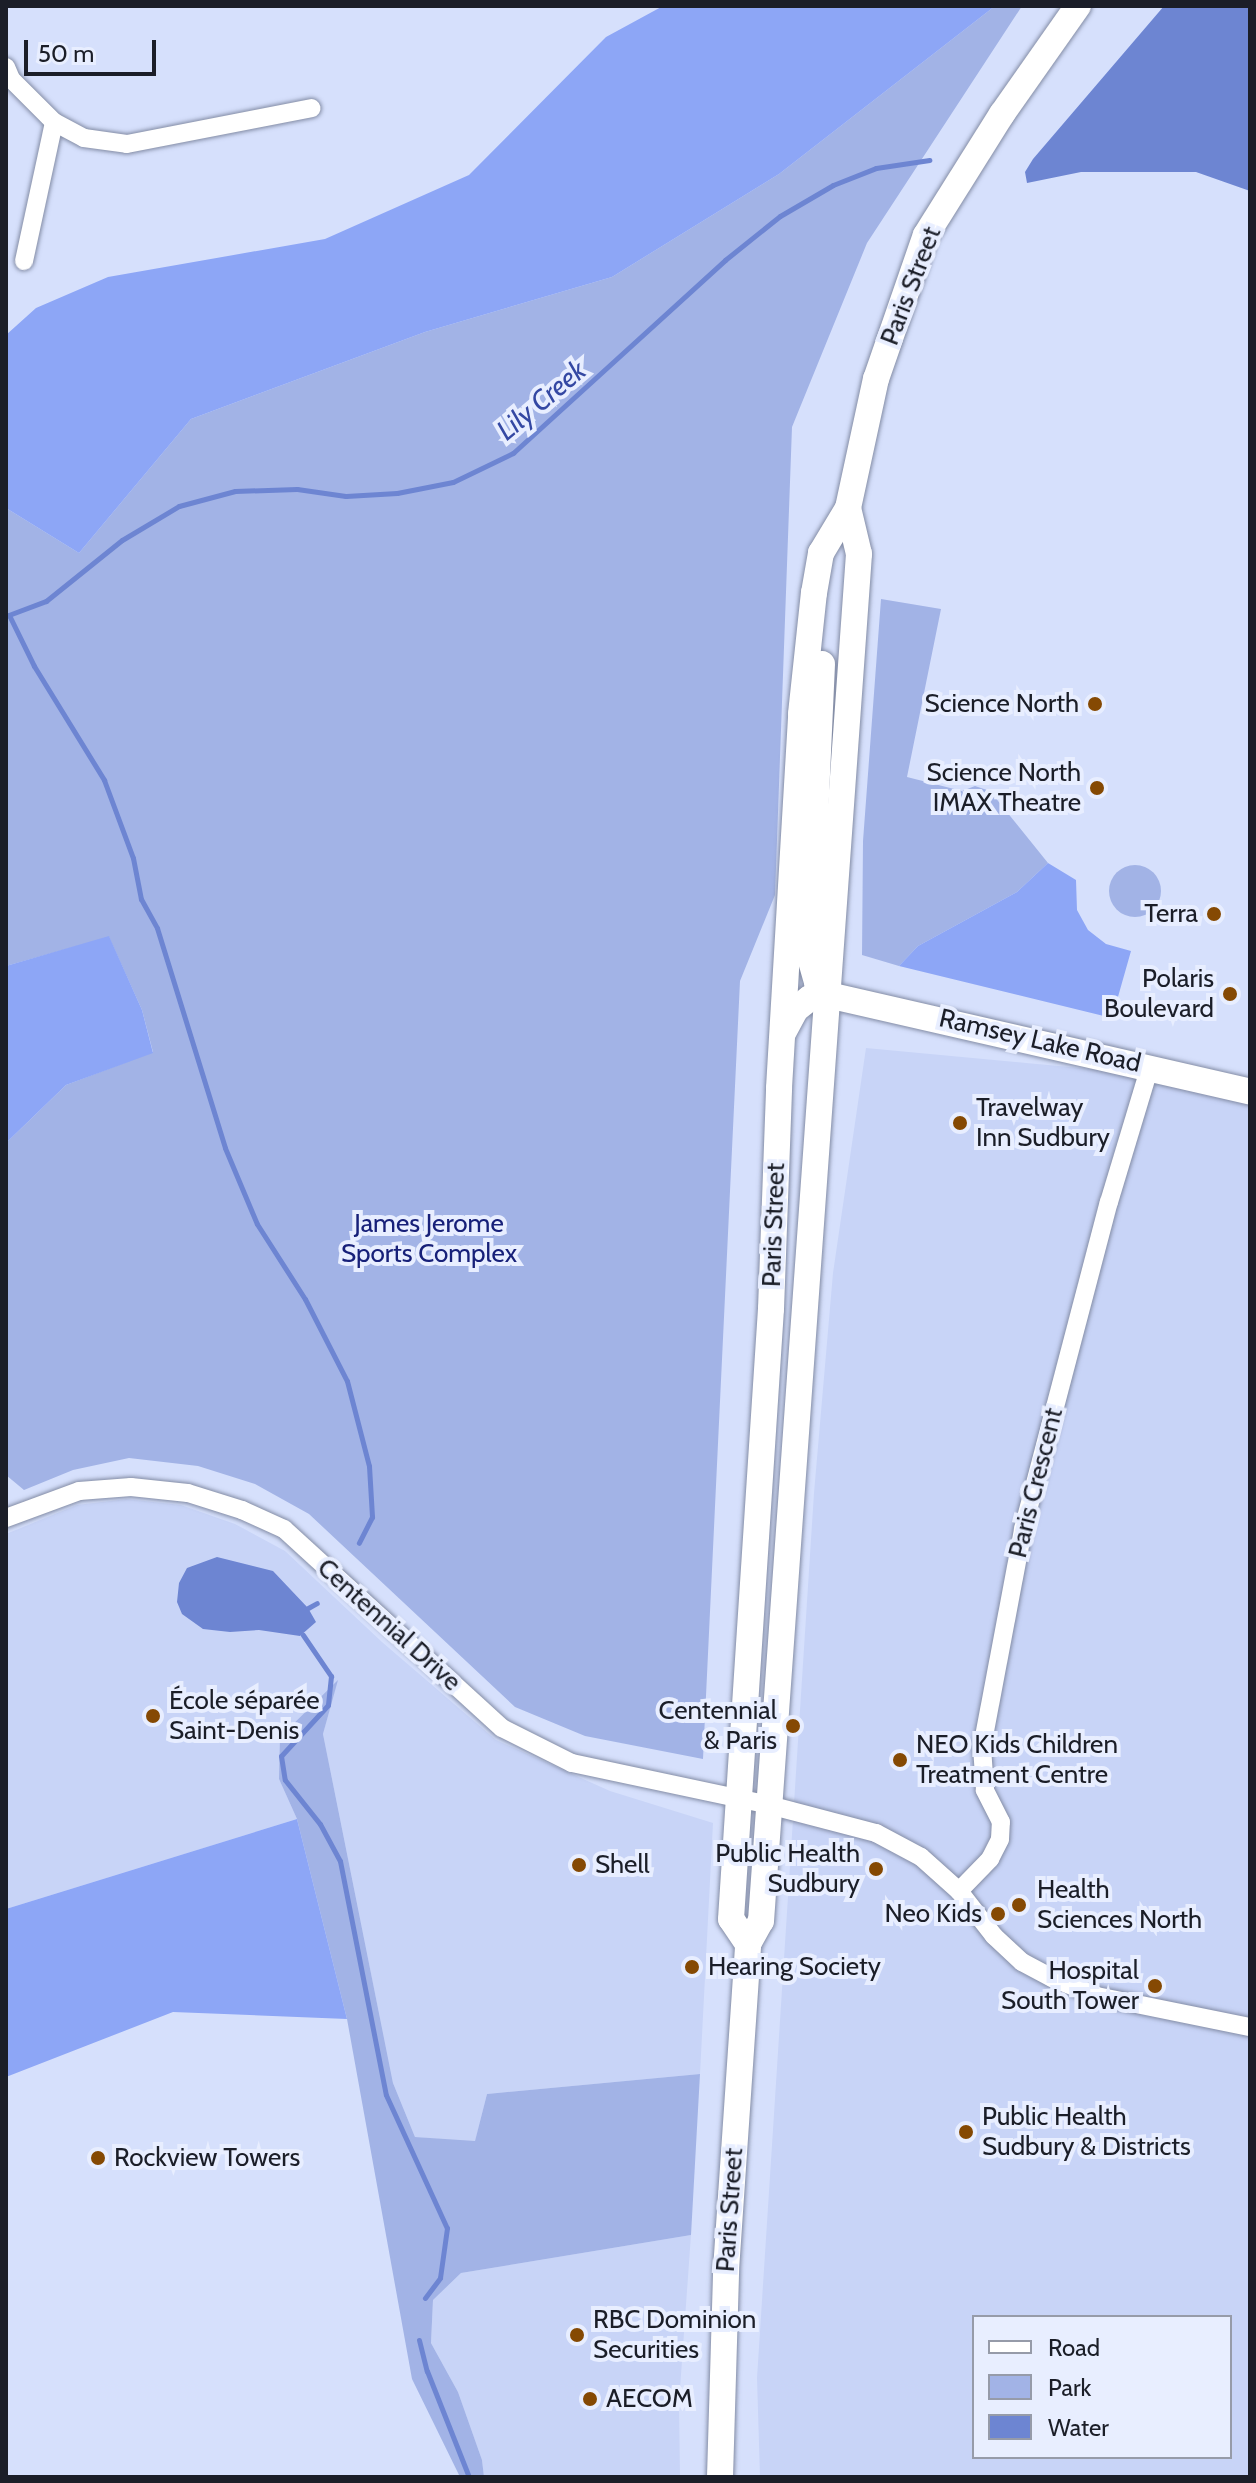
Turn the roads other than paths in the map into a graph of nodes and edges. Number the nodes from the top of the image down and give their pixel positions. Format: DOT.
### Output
graph roads {
  1 [pos="1078,6"];
  2 [pos="6,67"];
  3 [pos="312,108"];
  4 [pos="54,122"];
  5 [pos="24,261"];
  6 [pos="848,508"];
  7 [pos="821,553"];
  8 [pos="828,995"];
  9 [pos="782,1034"];
  10 [pos="1150,1066"];
  11 [pos="1250,1092"];
  12 [pos="6,1518"];
  13 [pos="739,1799"];
  14 [pos="769,1805"];
  15 [pos="959,1891"];
  16 [pos="748,1944"];
  17 [pos="1250,2027"];
  18 [pos="720,2477"];
  1 -- 6 [label="main road, Paris Street"];
  2 -- 4 [label="street"];
  3 -- 4 [label="street"];
  4 -- 5 [label="street"];
  6 -- 7 [label="main road, Paris Street"];
  6 -- 8 [label="main road, Paris Street"];
  7 -- 8 [label="main road"];
  7 -- 9 [label="main road, Paris Street"];
  8 -- 9 [label="main road"];
  8 -- 10 [label="main road, Ramsey Lake Road"];
  8 -- 14 [label="main road, Paris Street"];
  9 -- 13 [label="main road, Paris Street"];
  10 -- 11 [label="main road, Ramsey Lake Road"];
  10 -- 15 [label="street, Paris Crescent"];
  12 -- 13 [label="street, Centennial Drive"];
  13 -- 14 [label="street, Centennial Drive"];
  13 -- 16 [label="main road, Paris Street"];
  14 -- 15 [label="street"];
  14 -- 16 [label="main road, Paris Street"];
  15 -- 17 [label="street"];
  16 -- 18 [label="main road, Paris Street"];
}
